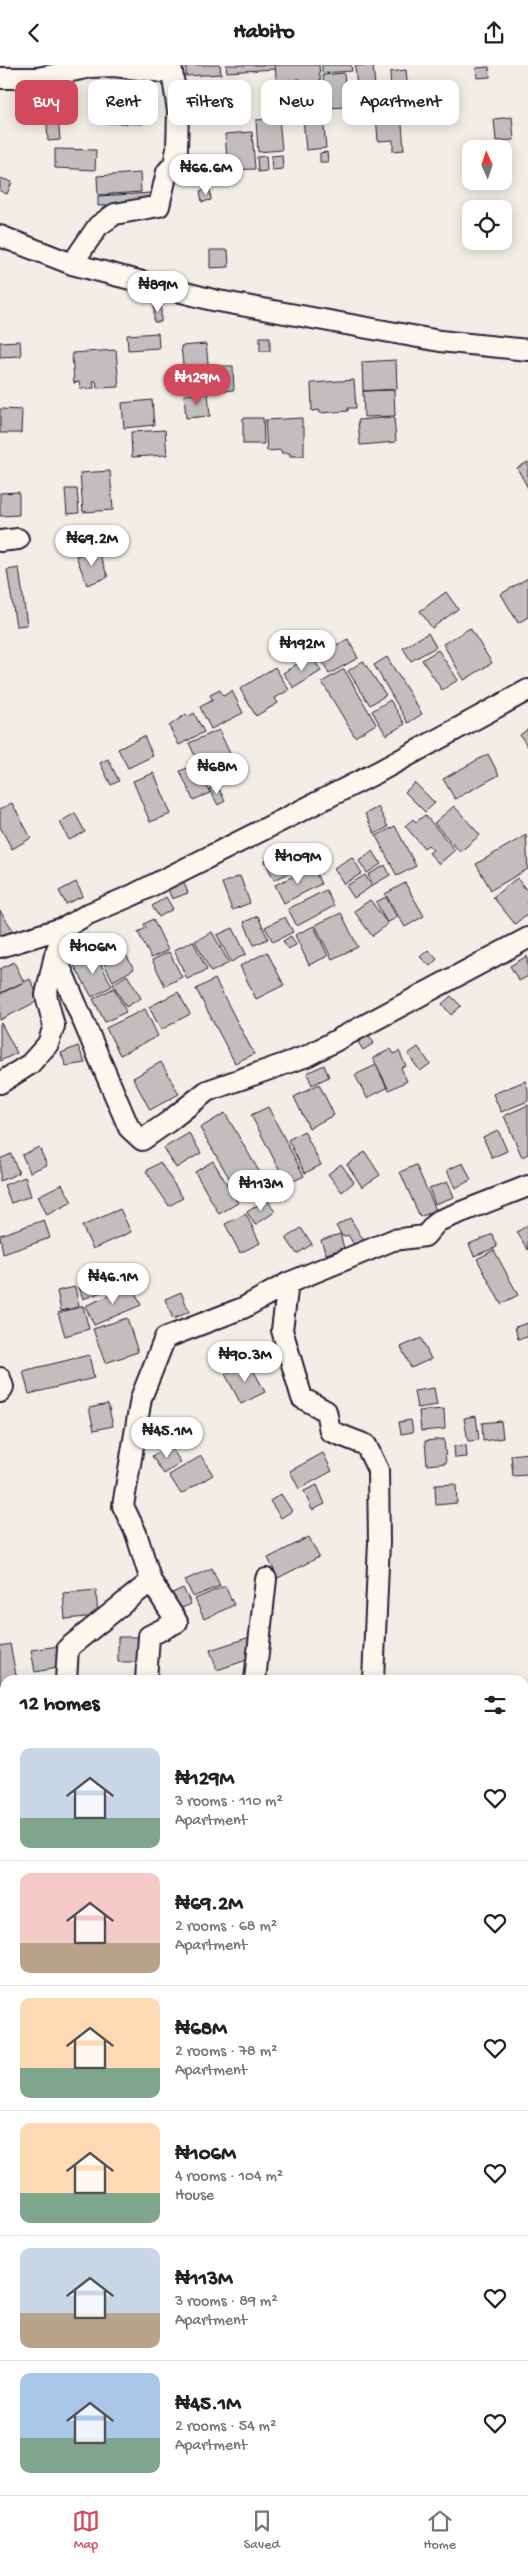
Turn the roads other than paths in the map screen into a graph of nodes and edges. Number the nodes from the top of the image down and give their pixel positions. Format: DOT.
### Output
graph roads {
  1 [pos="171,69"];
  2 [pos="0,78"];
  3 [pos="0,236"];
  4 [pos="72,264"];
  5 [pos="528,350"];
  6 [pos="528,690"];
  7 [pos="66,927"];
  8 [pos="528,938"];
  9 [pos="0,947"];
  10 [pos="55,955"];
  11 [pos="0,1083"];
  12 [pos="528,1186"];
  13 [pos="288,1283"];
  14 [pos="0,1378"];
  15 [pos="0,1392"];
  16 [pos="266,1579"];
  17 [pos="151,1581"];
  18 [pos="66,1675"];
  19 [pos="146,1675"];
  20 [pos="256,1675"];
  21 [pos="373,1675"];
  1 -- 2 [label="street"];
  1 -- 4 [label="street"];
  3 -- 4 [label="street"];
  4 -- 5 [label="street"];
  6 -- 7 [label="street"];
  7 -- 9 [label="street"];
  7 -- 10 [label="street"];
  8 -- 10 [label="street"];
  10 -- 11 [label="street"];
  12 -- 13 [label="street"];
  13 -- 17 [label="street"];
  13 -- 21 [label="street"];
  14 -- 15 [label="street"];
  16 -- 20 [label="street"];
  17 -- 18 [label="street"];
  17 -- 19 [label="street"];
}
